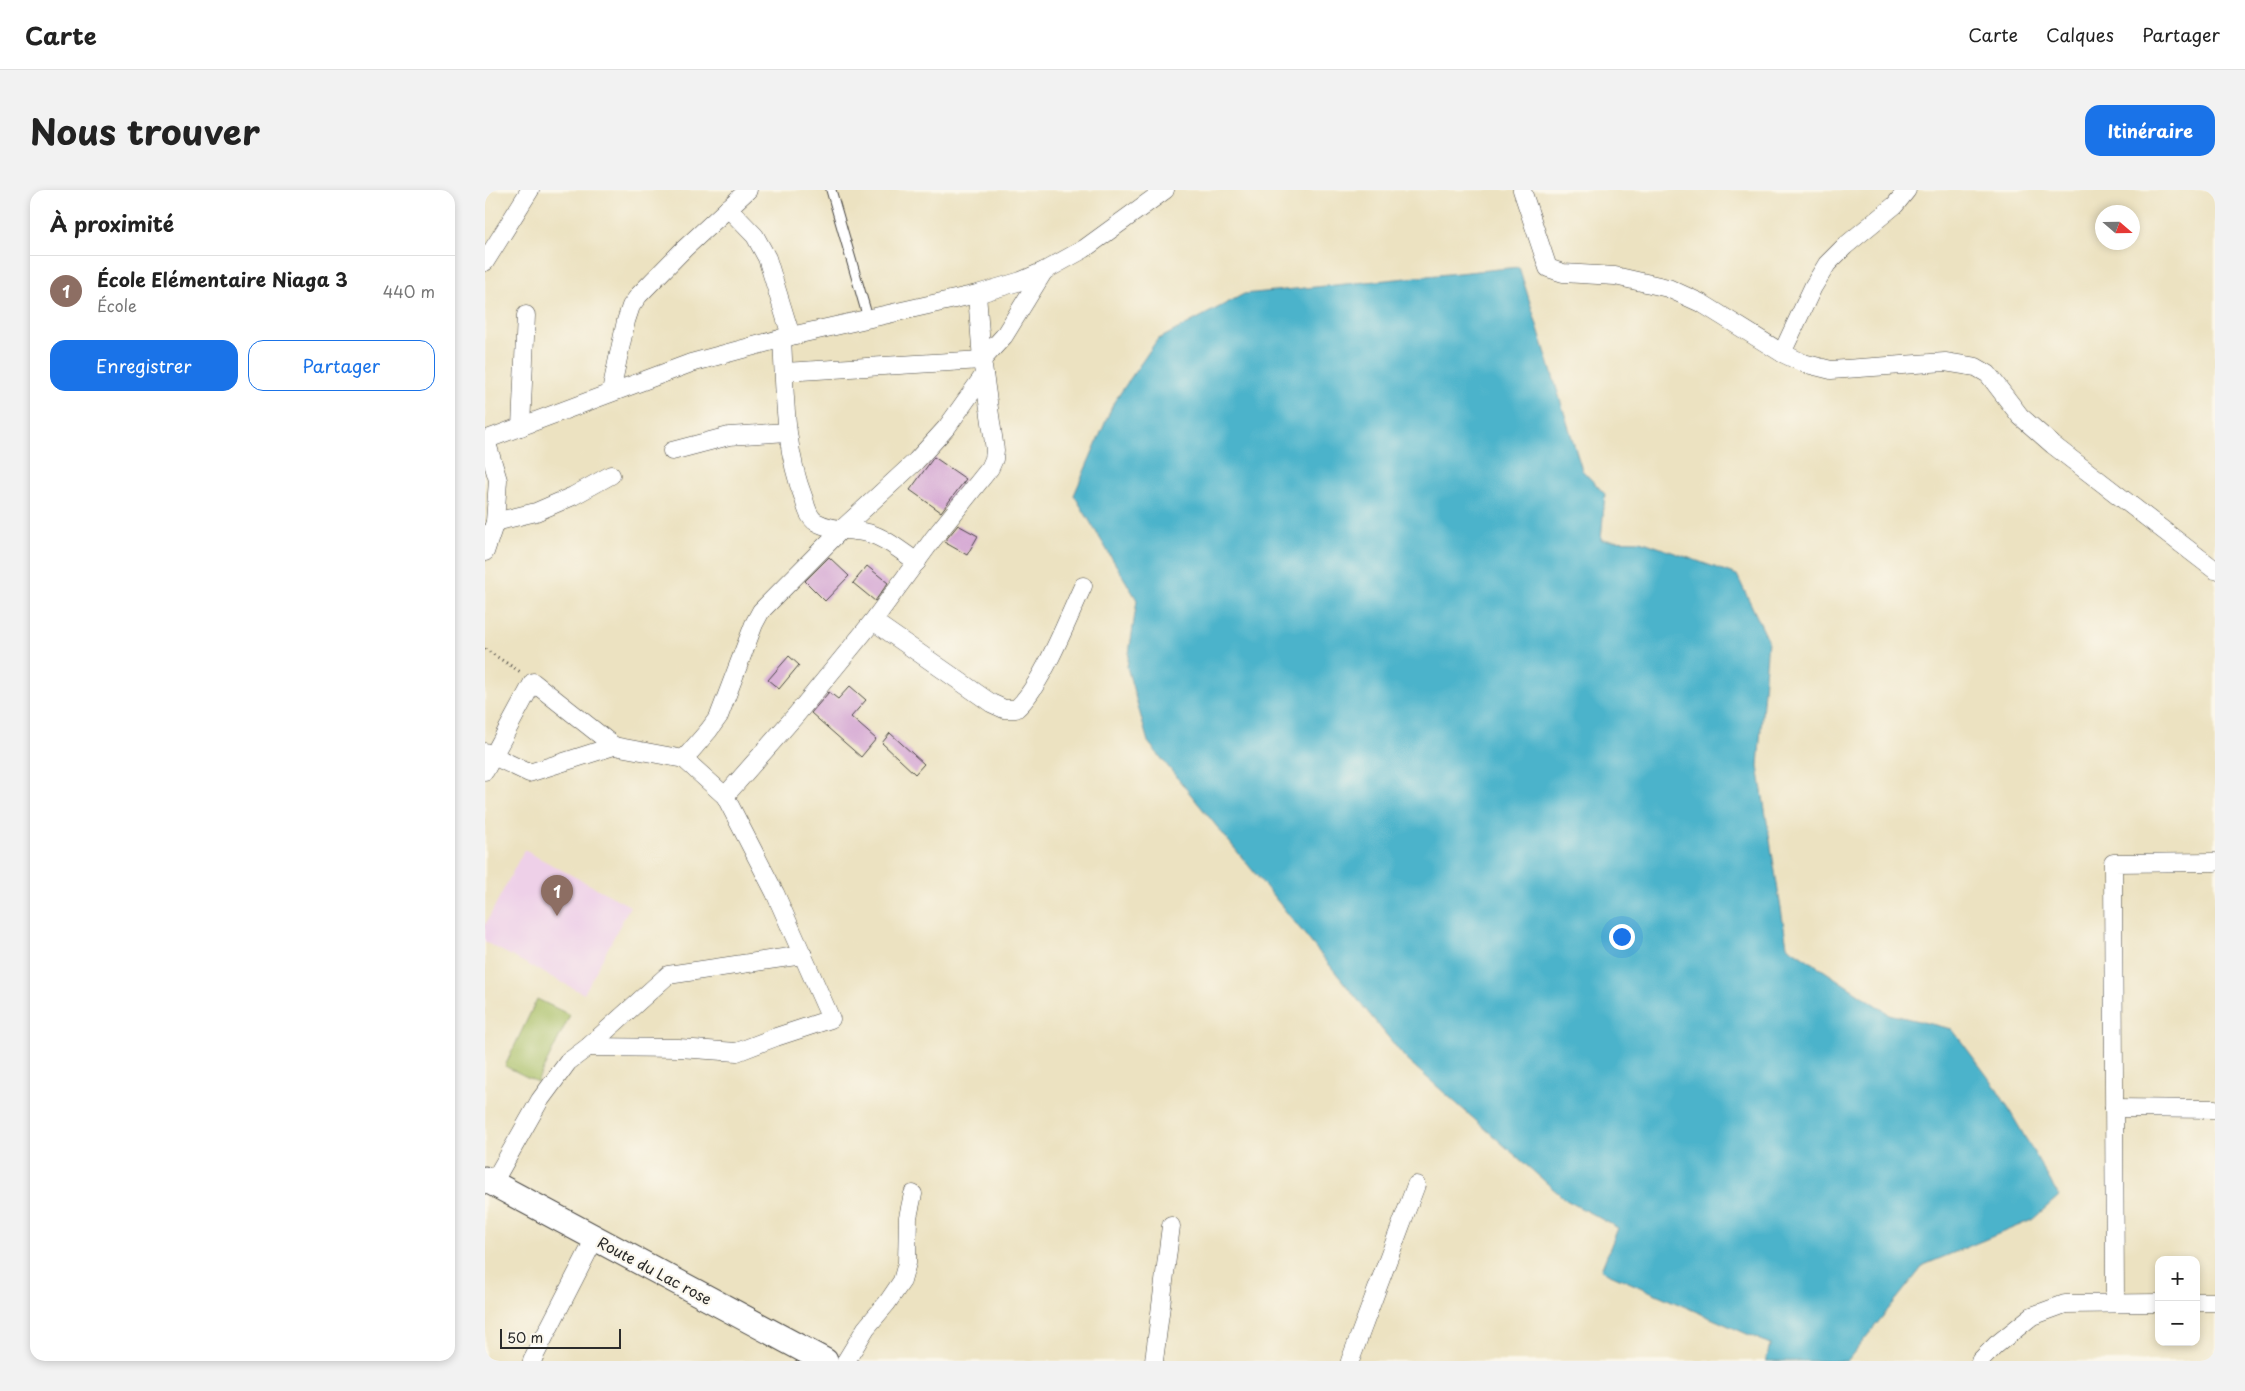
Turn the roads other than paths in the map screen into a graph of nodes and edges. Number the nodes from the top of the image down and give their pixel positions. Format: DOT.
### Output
graph roads {
  1 [pos="530,190"];
  2 [pos="748,190"];
  3 [pos="831,190"];
  4 [pos="1165,190"];
  5 [pos="1522,190"];
  6 [pos="1907,190"];
  7 [pos="728,208"];
  8 [pos="485,262"];
  9 [pos="1044,272"];
  10 [pos="977,294"];
  11 [pos="527,315"];
  12 [pos="867,318"];
  13 [pos="787,337"];
  14 [pos="1781,353"];
  15 [pos="983,368"];
  16 [pos="784,372"];
  17 [pos="611,391"];
  18 [pos="521,427"];
  19 [pos="787,432"];
  20 [pos="485,440"];
  21 [pos="672,451"];
  22 [pos="611,475"];
  23 [pos="495,522"];
  24 [pos="842,529"];
  25 [pos="485,552"];
  26 [pos="917,562"];
  27 [pos="2215,570"];
  28 [pos="1083,586"];
  29 [pos="873,621"];
  30 [pos="614,746"];
  31 [pos="684,759"];
  32 [pos="488,760"];
  33 [pos="725,796"];
  34 [pos="2215,862"];
  35 [pos="803,955"];
  36 [pos="588,1047"];
  37 [pos="2114,1108"];
  38 [pos="2215,1109"];
  39 [pos="489,1181"];
  40 [pos="1417,1185"];
  41 [pos="913,1194"];
  42 [pos="1171,1226"];
  43 [pos="595,1238"];
  44 [pos="2200,1302"];
  45 [pos="2215,1302"];
  46 [pos="2115,1303"];
  47 [pos="2155,1303"];
  48 [pos="532,1361"];
  49 [pos="825,1361"];
  50 [pos="846,1361"];
  51 [pos="1154,1361"];
  52 [pos="1350,1361"];
  53 [pos="1980,1361"];
  1 -- 8 [label="street"];
  2 -- 7 [label="street"];
  3 -- 12 [label="lane"];
  4 -- 9 [label="street"];
  5 -- 14 [label="street"];
  6 -- 14 [label="street"];
  7 -- 13 [label="street"];
  7 -- 17 [label="street"];
  9 -- 10 [label="street"];
  9 -- 15 [label="street"];
  10 -- 12 [label="street"];
  10 -- 15 [label="street"];
  11 -- 18 [label="street"];
  12 -- 13 [label="street"];
  13 -- 16 [label="street"];
  13 -- 17 [label="street"];
  14 -- 27 [label="street"];
  15 -- 16 [label="street"];
  15 -- 24 [label="street"];
  15 -- 26 [label="street"];
  16 -- 19 [label="street"];
  17 -- 18 [label="street"];
  18 -- 20 [label="street"];
  19 -- 21 [label="street"];
  19 -- 24 [label="street"];
  20 -- 23 [label="street"];
  22 -- 23 [label="street"];
  23 -- 25 [label="street"];
  24 -- 26 [label="street"];
  24 -- 31 [label="street"];
  26 -- 29 [label="street"];
  28 -- 29 [label="street"];
  29 -- 33 [label="street"];
  30 -- 31 [label="street"];
  30 -- 32 [label="street"];
  30 -- 32 [label="street"];
  31 -- 33 [label="street"];
  33 -- 35 [label="street"];
  34 -- 37 [label="street"];
  35 -- 36 [label="street"];
  35 -- 36 [label="street"];
  36 -- 39 [label="street"];
  37 -- 38 [label="street"];
  37 -- 46 [label="street"];
  39 -- 43 [label="main road, Route du Lac rose"];
  40 -- 52 [label="street"];
  41 -- 50 [label="street"];
  42 -- 51 [label="street"];
  43 -- 48 [label="street"];
  43 -- 49 [label="main road, Route du Lac rose"];
  44 -- 45 [label="street"];
  46 -- 47 [label="street"];
  46 -- 53 [label="street"];
}
